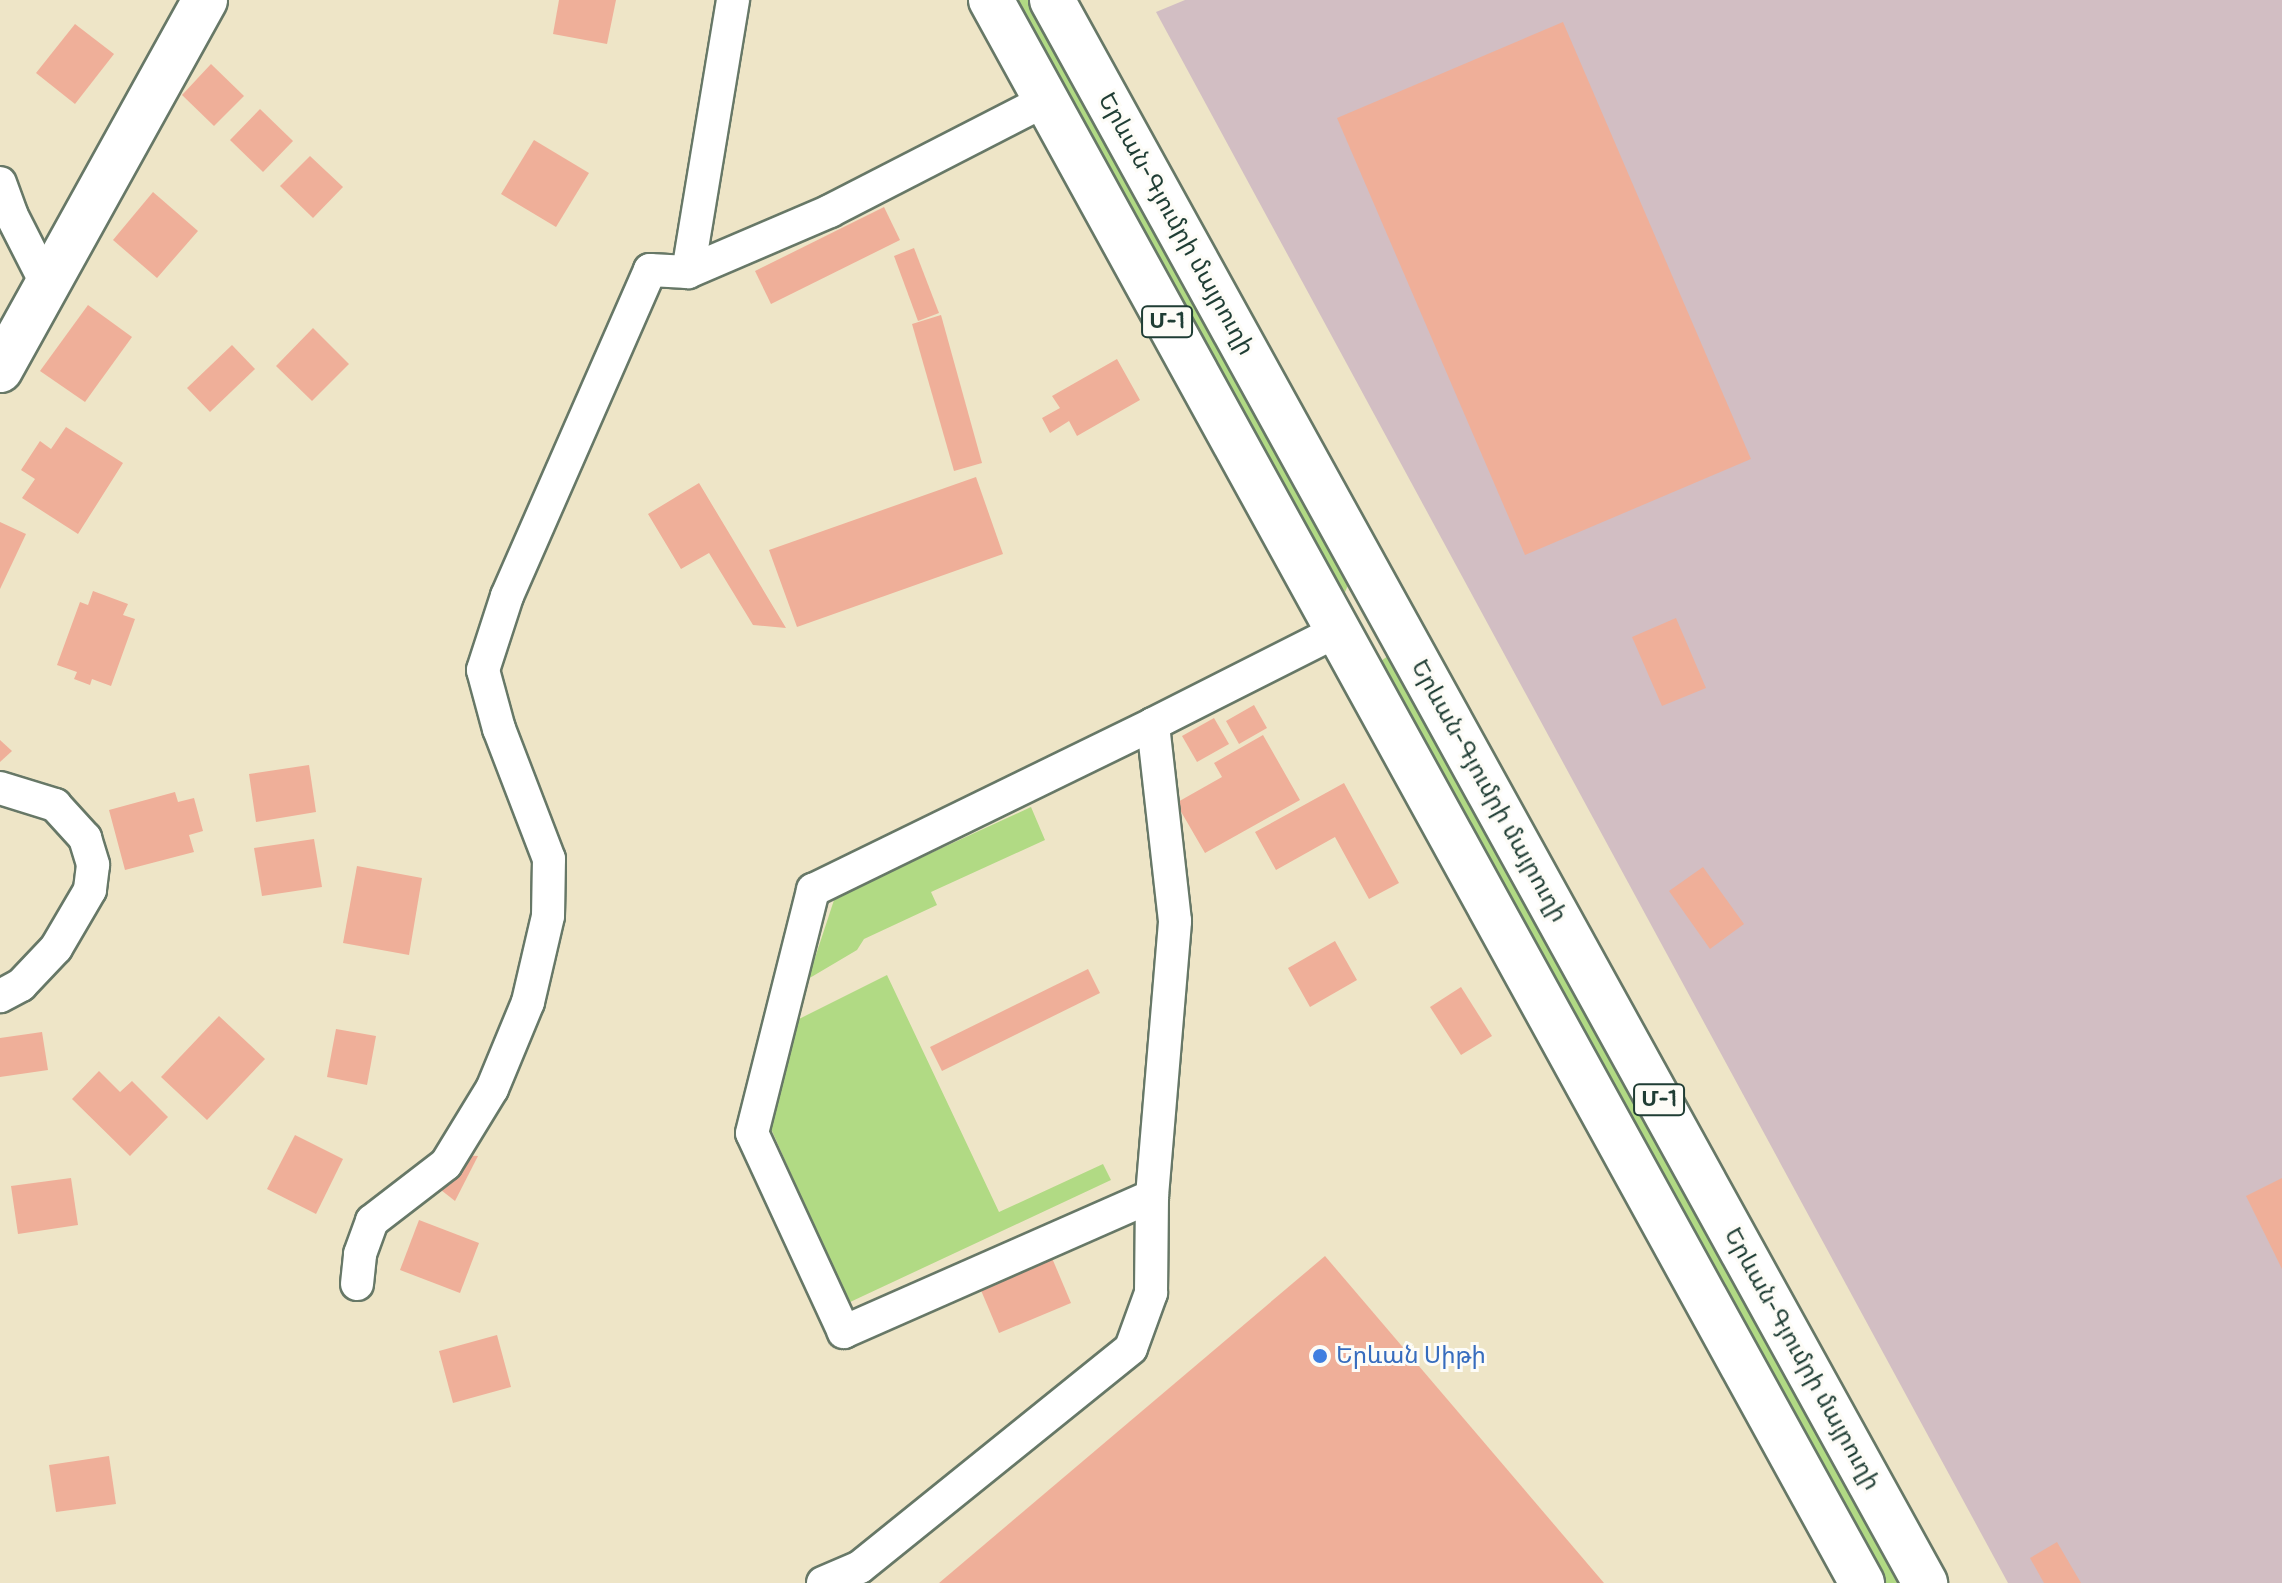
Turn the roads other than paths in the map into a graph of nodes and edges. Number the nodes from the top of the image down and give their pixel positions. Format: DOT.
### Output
graph roads {
  1 [pos="205,0"];
  2 [pos="733,0"];
  3 [pos="991,0"];
  4 [pos="1052,0"];
  5 [pos="1046,100"];
  6 [pos="0,183"];
  7 [pos="688,272"];
  8 [pos="47,285"];
  9 [pos="0,370"];
  10 [pos="1393,617"];
  11 [pos="1339,638"];
  12 [pos="1153,724"];
  13 [pos="0,788"];
  14 [pos="0,996"];
  15 [pos="1152,1196"];
  16 [pos="357,1284"];
  17 [pos="823,1583"];
  18 [pos="1862,1583"];
  19 [pos="1925,1583"];
  1 -- 8 [label="main road"];
  2 -- 7 [label="street"];
  3 -- 5 [label="main road, Մ-1"];
  4 -- 10 [label="main road, Երևան-Գյումրի մայրուղի / Մ-1"];
  5 -- 7 [label="street"];
  5 -- 11 [label="main road, Մ-1"];
  6 -- 8 [label="street"];
  7 -- 16 [label="street"];
  8 -- 9 [label="main road"];
  10 -- 11 [label="main road"];
  10 -- 19 [label="main road, Երևան-Գյումրի մայրուղի / Մ-1"];
  11 -- 12 [label="street"];
  11 -- 18 [label="main road, Մ-1"];
  12 -- 15 [label="street"];
  12 -- 15 [label="street"];
  13 -- 14 [label="street"];
  15 -- 17 [label="street"];
}
